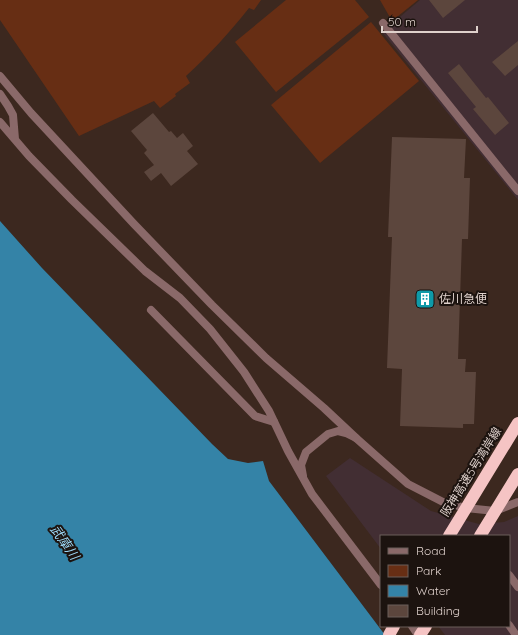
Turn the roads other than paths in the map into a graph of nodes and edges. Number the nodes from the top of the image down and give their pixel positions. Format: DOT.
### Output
graph roads {
  1 [pos="383,23"];
  2 [pos="0,76"];
  3 [pos="0,94"];
  4 [pos="0,122"];
  5 [pos="15,139"];
  6 [pos="518,191"];
  7 [pos="151,310"];
  8 [pos="274,422"];
  9 [pos="518,423"];
  10 [pos="356,438"];
  11 [pos="518,474"];
  12 [pos="303,479"];
  13 [pos="518,502"];
  14 [pos="450,535"];
  15 [pos="481,535"];
  16 [pos="510,576"];
  17 [pos="380,585"];
  18 [pos="518,587"];
  19 [pos="510,626"];
  20 [pos="413,627"];
  21 [pos="425,627"];
  22 [pos="419,635"];
  23 [pos="516,635"];
  1 -- 6 [label="street"];
  2 -- 10 [label="street"];
  3 -- 5 [label="street"];
  4 -- 5 [label="street"];
  5 -- 8 [label="street"];
  7 -- 8 [label="street"];
  8 -- 12 [label="street"];
  9 -- 14 [label="highway, 阪神高速5号湾岸線"];
  10 -- 12 [label="street"];
  10 -- 13 [label="street"];
  11 -- 15 [label="highway"];
  12 -- 17 [label="street"];
  16 -- 18 [label="street"];
  19 -- 23 [label="street"];
  20 -- 22 [label="street"];
  21 -- 22 [label="highway"];
}
